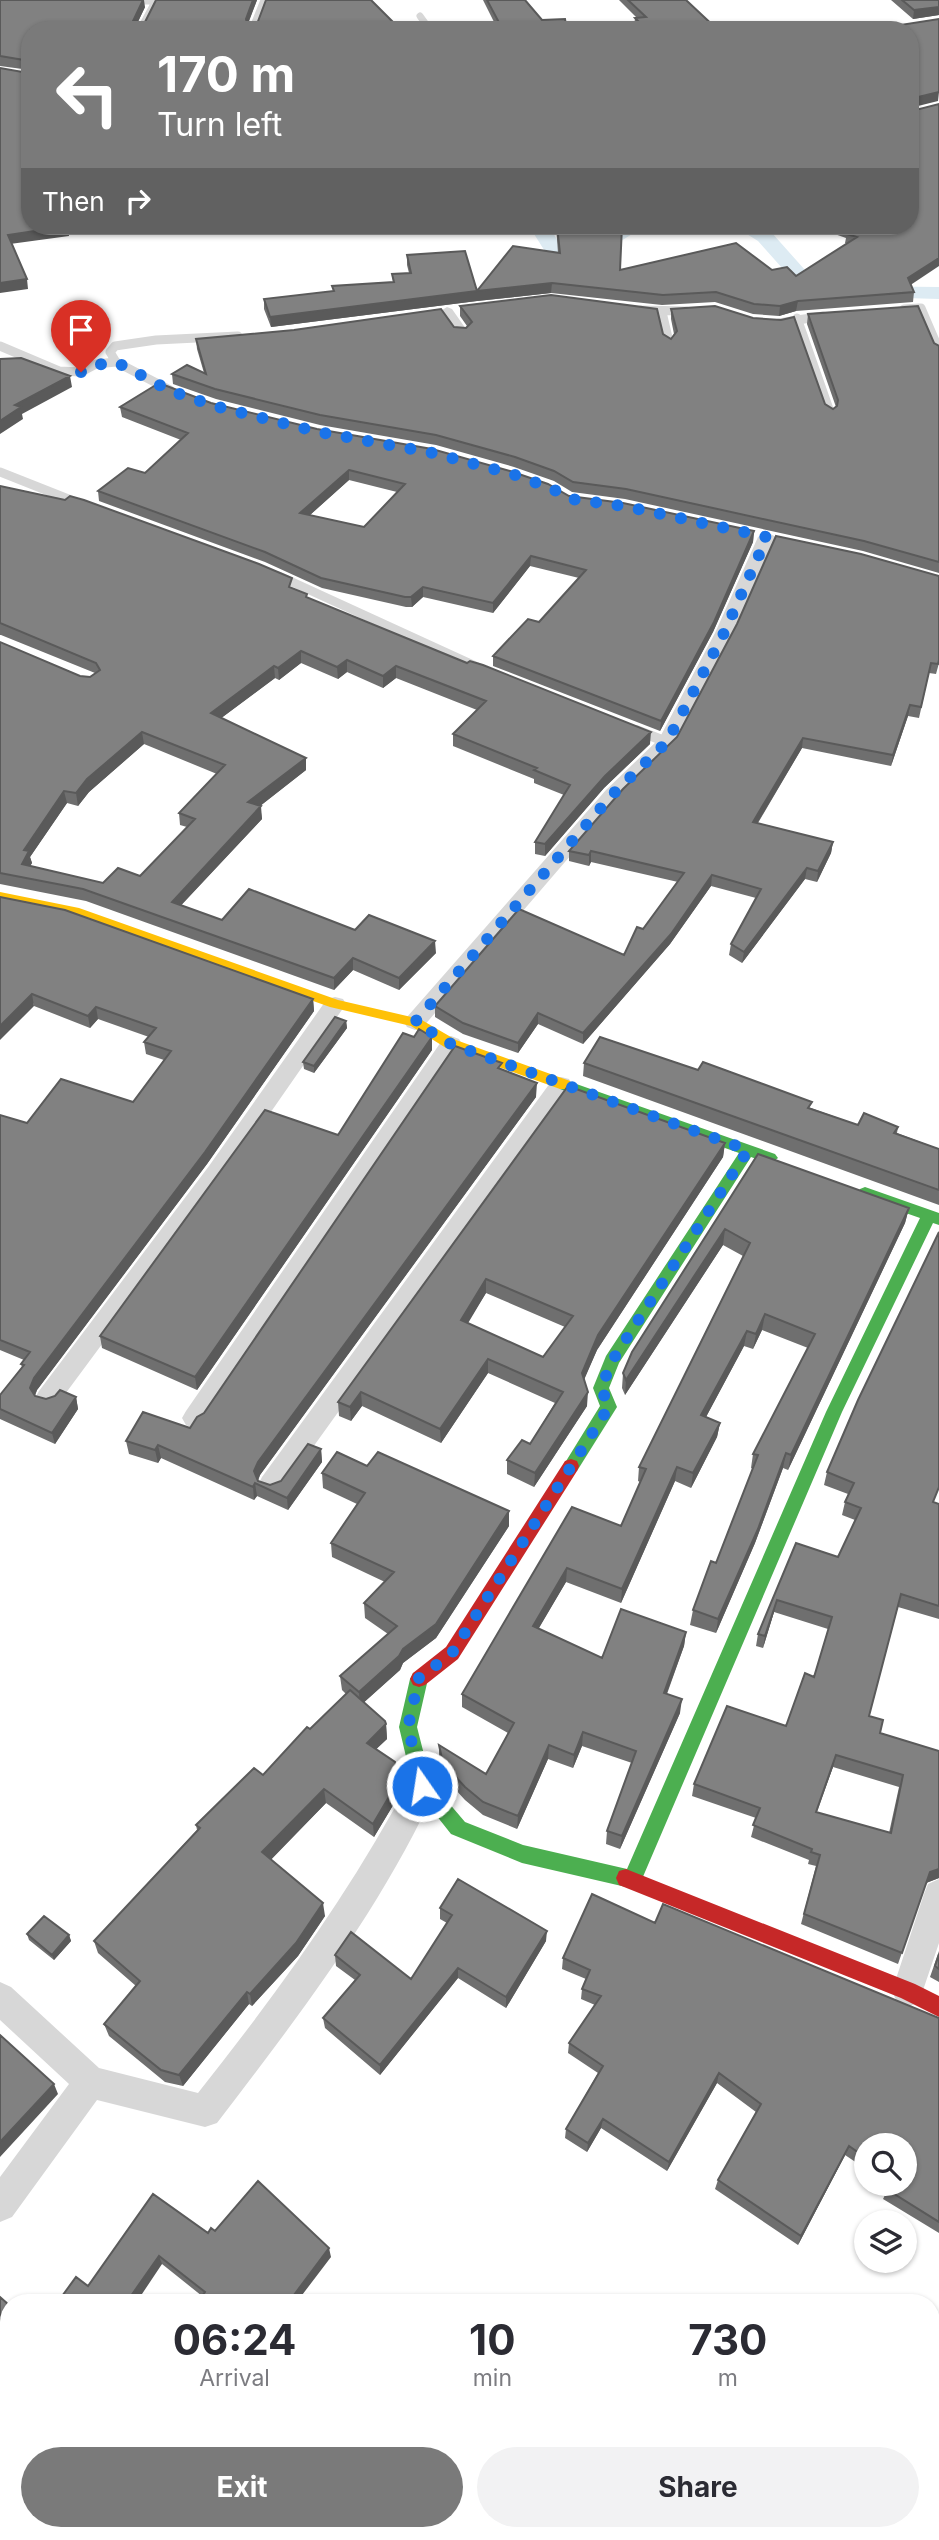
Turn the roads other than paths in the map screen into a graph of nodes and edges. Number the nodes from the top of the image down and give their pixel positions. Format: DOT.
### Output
graph roads {
  1 [pos="155,0"];
  2 [pos="264,0"];
  3 [pos="115,1"];
  4 [pos="420,16"];
  5 [pos="144,21"];
  6 [pos="256,21"];
  7 [pos="424,21"];
  8 [pos="635,309"];
  9 [pos="701,310"];
  10 [pos="893,310"];
  11 [pos="447,312"];
  12 [pos="662,312"];
  13 [pos="839,315"];
  14 [pos="797,318"];
  15 [pos="766,322"];
  16 [pos="461,332"];
  17 [pos="253,335"];
  18 [pos="668,342"];
  19 [pos="0,346"];
  20 [pos="939,350"];
  21 [pos="116,362"];
  22 [pos="181,394"];
  23 [pos="830,412"];
  24 [pos="0,472"];
  25 [pos="89,507"];
  26 [pos="768,537"];
  27 [pos="263,569"];
  28 [pos="488,672"];
  29 [pos="628,727"];
  30 [pos="667,742"];
  31 [pos="0,896"];
  32 [pos="335,1004"];
  33 [pos="415,1022"];
  34 [pos="451,1044"];
  35 [pos="561,1085"];
  36 [pos="748,1150"];
  37 [pos="786,1164"];
  38 [pos="851,1188"];
  39 [pos="934,1218"];
  40 [pos="48,1398"];
  41 [pos="195,1418"];
  42 [pos="271,1485"];
  43 [pos="422,1786"];
  44 [pos="632,1879"];
  45 [pos="939,1894"];
  46 [pos="908,1991"];
  47 [pos="0,1998"];
  48 [pos="939,2007"];
  49 [pos="90,2082"];
  50 [pos="0,2206"];
  1 -- 3 [label="lane"];
  1 -- 5 [label="lane"];
  2 -- 6 [label="lane"];
  4 -- 7 [label="lane"];
  8 -- 12 [label="lane"];
  9 -- 12 [label="lane"];
  10 -- 20 [label="lane"];
  11 -- 16 [label="street"];
  12 -- 18 [label="lane"];
  13 -- 14 [label="lane"];
  14 -- 15 [label="lane"];
  14 -- 23 [label="lane"];
  17 -- 21 [label="lane"];
  19 -- 21 [label="lane"];
  21 -- 22 [label="lane"];
  24 -- 25 [label="lane"];
  26 -- 30 [label="street"];
  27 -- 28 [label="lane"];
  29 -- 30 [label="lane"];
  30 -- 33 [label="street"];
  31 -- 32 [label="street"];
  32 -- 33 [label="street"];
  32 -- 40 [label="street"];
  33 -- 34 [label="street"];
  34 -- 35 [label="street"];
  34 -- 41 [label="street"];
  35 -- 36 [label="street"];
  35 -- 42 [label="street"];
  36 -- 37 [label="street"];
  36 -- 43 [label="street"];
  38 -- 39 [label="street"];
  39 -- 44 [label="street"];
  43 -- 44 [label="street"];
  43 -- 49 [label="street"];
  44 -- 46 [label="street"];
  45 -- 46 [label="street"];
  46 -- 48 [label="street"];
  47 -- 49 [label="street"];
  49 -- 50 [label="street"];
}
